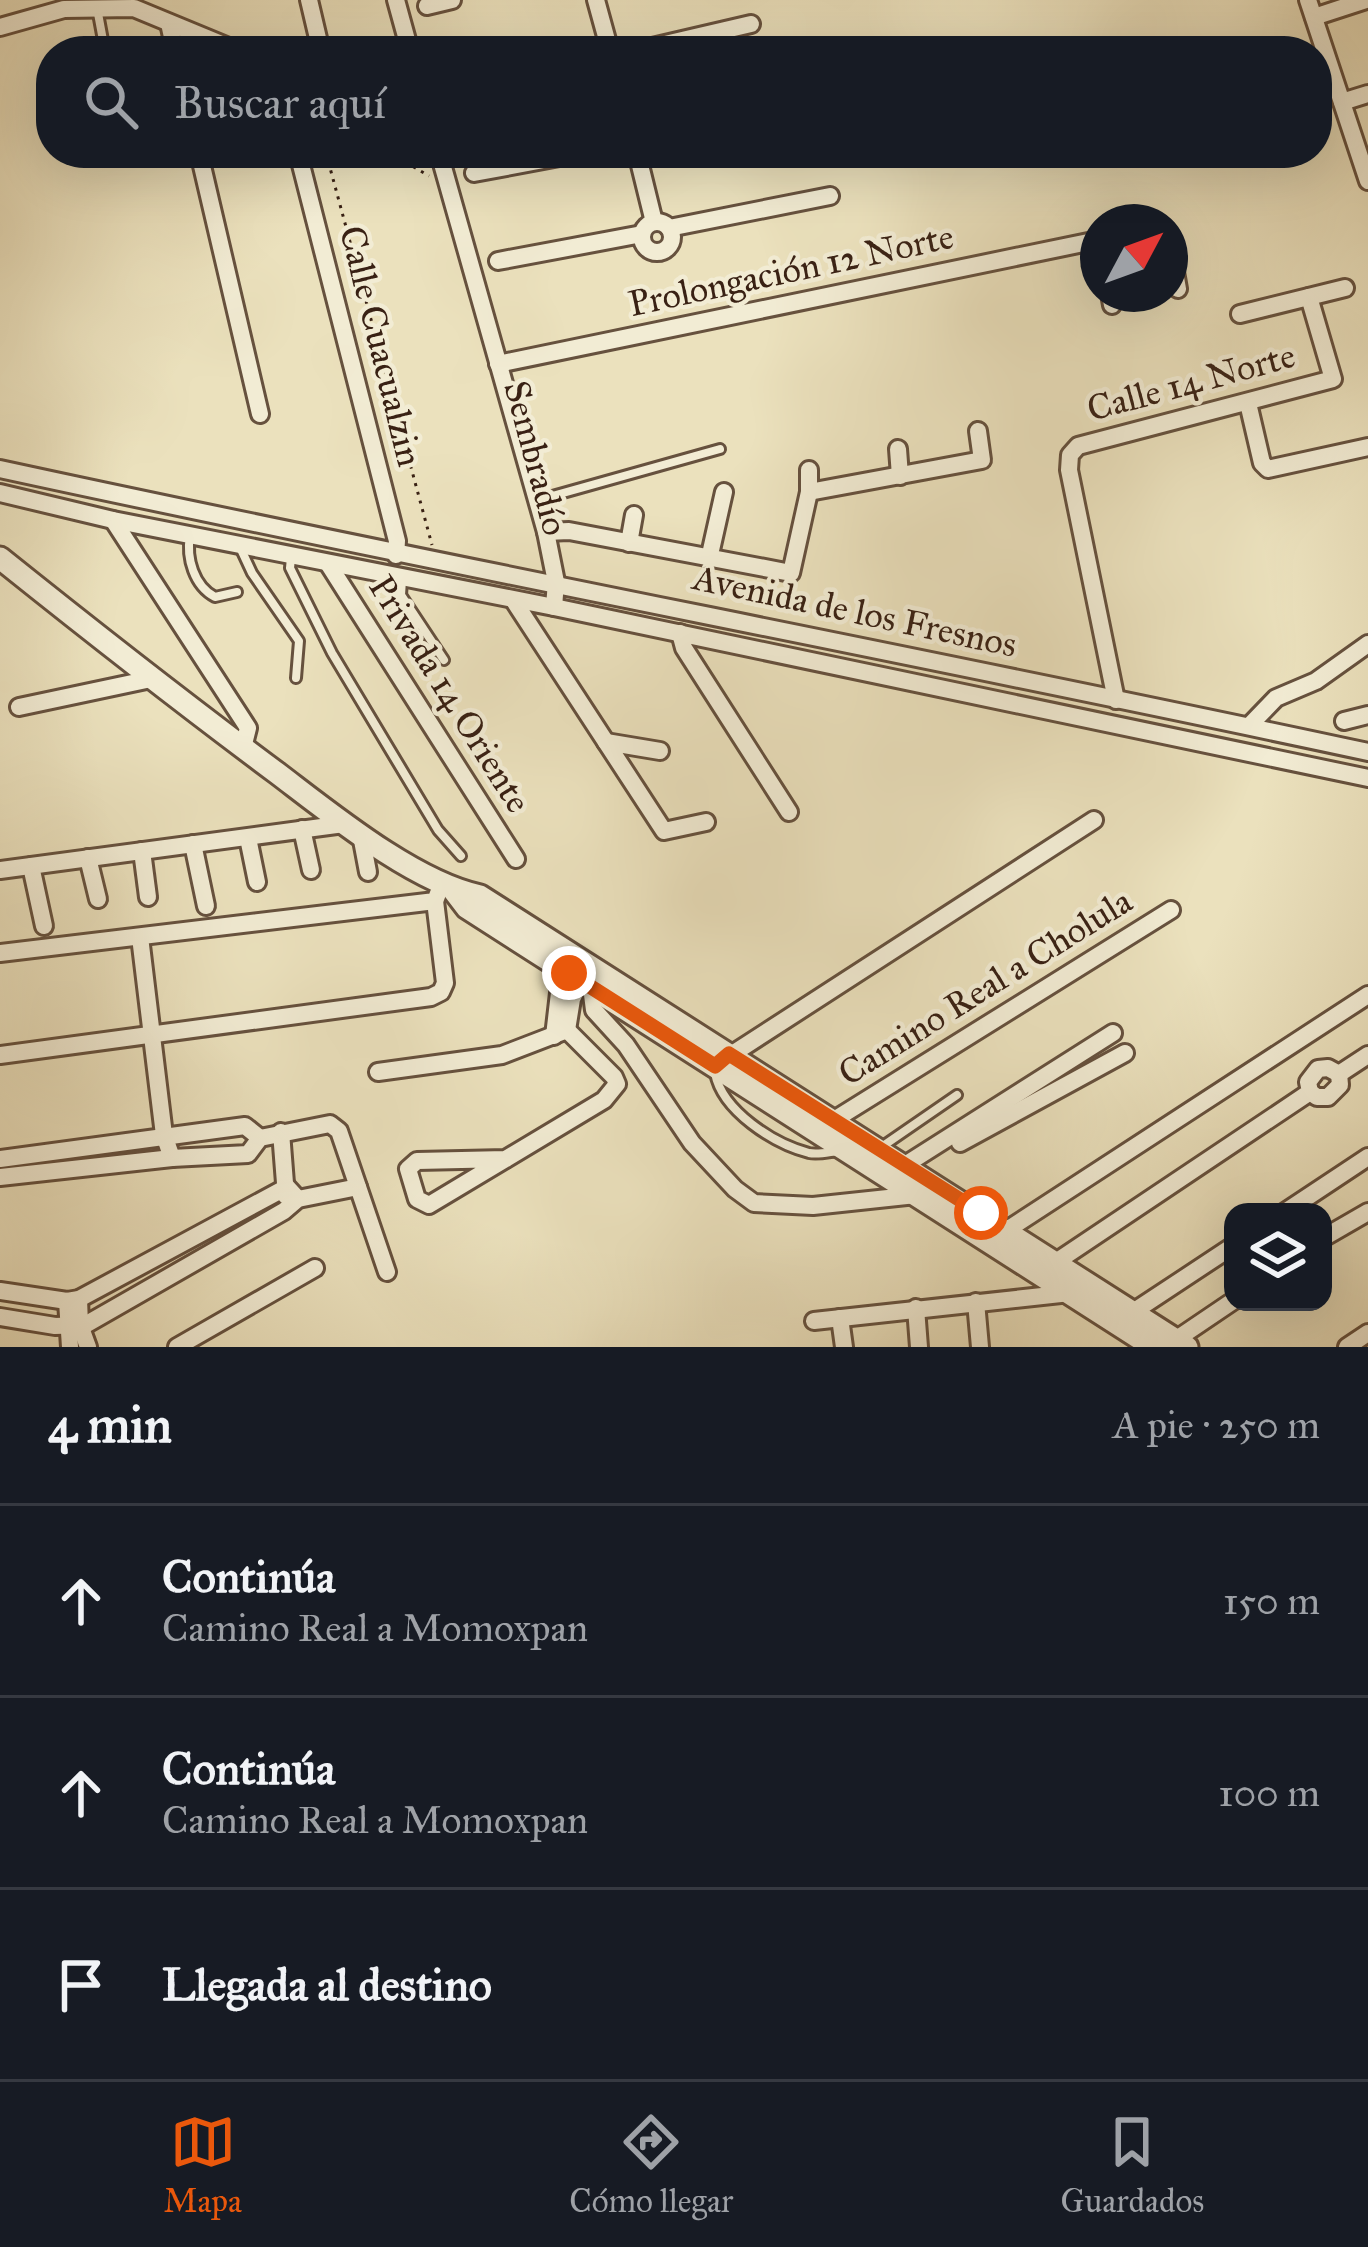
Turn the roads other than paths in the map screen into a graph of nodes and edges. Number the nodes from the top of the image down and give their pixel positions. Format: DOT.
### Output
graph roads {
  1 [pos="309,0"];
  2 [pos="396,0"];
  3 [pos="452,0"];
  4 [pos="596,0"];
  5 [pos="1366,0"];
  6 [pos="427,5"];
  7 [pos="97,7"];
  8 [pos="1311,9"];
  9 [pos="169,23"];
  10 [pos="752,24"];
  11 [pos="0,27"];
  12 [pos="102,36"];
  13 [pos="172,36"];
  14 [pos="201,36"];
  15 [pos="318,36"];
  16 [pos="406,36"];
  17 [pos="606,36"];
  18 [pos="700,36"];
  19 [pos="1332,72"];
  20 [pos="1368,94"];
  21 [pos="1342,102"];
  22 [pos="203,168"];
  23 [pos="302,168"];
  24 [pos="443,168"];
  25 [pos="501,168"];
  26 [pos="641,168"];
  27 [pos="474,173"];
  28 [pos="1368,181"];
  29 [pos="830,196"];
  30 [pos="655,228"];
  31 [pos="1080,244"];
  32 [pos="498,261"];
  33 [pos="1345,288"];
  34 [pos="1310,297"];
  35 [pos="1240,314"];
  36 [pos="498,364"];
  37 [pos="1248,404"];
  38 [pos="260,414"];
  39 [pos="978,431"];
  40 [pos="1368,447"];
  41 [pos="720,449"];
  42 [pos="898,449"];
  43 [pos="0,469"];
  44 [pos="809,470"];
  45 [pos="900,476"];
  46 [pos="724,492"];
  47 [pos="809,492"];
  48 [pos="0,493"];
  49 [pos="536,500"];
  50 [pos="634,515"];
  51 [pos="112,520"];
  52 [pos="546,532"];
  53 [pos="190,534"];
  54 [pos="629,543"];
  55 [pos="238,544"];
  56 [pos="396,555"];
  57 [pos="291,556"];
  58 [pos="0,558"];
  59 [pos="709,560"];
  60 [pos="329,565"];
  61 [pos="402,579"];
  62 [pos="556,582"];
  63 [pos="237,592"];
  64 [pos="514,602"];
  65 [pos="554,607"];
  66 [pos="680,633"];
  67 [pos="1368,644"];
  68 [pos="444,660"];
  69 [pos="296,678"];
  70 [pos="151,679"];
  71 [pos="1116,700"];
  72 [pos="19,706"];
  73 [pos="1368,715"];
  74 [pos="1344,721"];
  75 [pos="1249,727"];
  76 [pos="606,742"];
  77 [pos="243,748"];
  78 [pos="660,751"];
  79 [pos="1368,752"];
  80 [pos="1368,778"];
  81 [pos="789,812"];
  82 [pos="1094,820"];
  83 [pos="706,822"];
  84 [pos="353,829"];
  85 [pos="302,830"];
  86 [pos="248,838"];
  87 [pos="193,844"];
  88 [pos="142,851"];
  89 [pos="461,856"];
  90 [pos="88,859"];
  91 [pos="516,859"];
  92 [pos="31,866"];
  93 [pos="0,870"];
  94 [pos="311,870"];
  95 [pos="368,872"];
  96 [pos="257,882"];
  97 [pos="444,892"];
  98 [pos="148,898"];
  99 [pos="98,899"];
  100 [pos="206,906"];
  101 [pos="1171,910"];
  102 [pos="44,926"];
  103 [pos="140,937"];
  104 [pos="0,953"];
  105 [pos="581,980"];
  106 [pos="1368,995"];
  107 [pos="560,1033"];
  108 [pos="1113,1033"];
  109 [pos="154,1035"];
  110 [pos="1125,1053"];
  111 [pos="0,1055"];
  112 [pos="1368,1055"];
  113 [pos="722,1060"];
  114 [pos="378,1072"];
  115 [pos="957,1095"];
  116 [pos="834,1120"];
  117 [pos="280,1132"];
  118 [pos="164,1135"];
  119 [pos="260,1138"];
  120 [pos="879,1149"];
  121 [pos="1368,1157"];
  122 [pos="172,1158"];
  123 [pos="0,1159"];
  124 [pos="506,1159"];
  125 [pos="908,1167"];
  126 [pos="0,1177"];
  127 [pos="358,1187"];
  128 [pos="916,1195"];
  129 [pos="290,1199"];
  130 [pos="1299,1203"];
  131 [pos="1368,1212"];
  132 [pos="975,1220"];
  133 [pos="1007,1230"];
  134 [pos="1332,1233"];
  135 [pos="1224,1252"];
  136 [pos="1056,1262"];
  137 [pos="315,1268"];
  138 [pos="387,1272"];
  139 [pos="2,1291"];
  140 [pos="1070,1293"];
  141 [pos="73,1300"];
  142 [pos="976,1302"];
  143 [pos="916,1308"];
  144 [pos="1224,1308"];
  145 [pos="1133,1312"];
  146 [pos="3,1317"];
  147 [pos="840,1318"];
  148 [pos="814,1321"];
  149 [pos="74,1325"];
  150 [pos="1368,1334"];
  151 [pos="1176,1345"];
  152 [pos="70,1347"];
  153 [pos="88,1347"];
  154 [pos="177,1347"];
  155 [pos="844,1347"];
  156 [pos="919,1347"];
  157 [pos="980,1347"];
  158 [pos="1153,1347"];
  159 [pos="1347,1347"];
  1 -- 15 [label="street"];
  2 -- 16 [label="street"];
  3 -- 6 [label="street"];
  4 -- 17 [label="street"];
  5 -- 8 [label="street"];
  7 -- 9 [label="street"];
  7 -- 11 [label="street"];
  7 -- 12 [label="lane"];
  9 -- 13 [label="street"];
  9 -- 14 [label="street"];
  10 -- 18 [label="street"];
  19 -- 21 [label="street"];
  20 -- 21 [label="street"];
  21 -- 28 [label="street"];
  22 -- 38 [label="street"];
  23 -- 56 [label="street, Calle Cuacualzin"];
  24 -- 36 [label="street"];
  25 -- 27 [label="street"];
  26 -- 30 [label="street"];
  29 -- 30 [label="street"];
  30 -- 32 [label="street"];
  31 -- 36 [label="street, Prolongación 12 Norte"];
  33 -- 34 [label="street"];
  34 -- 35 [label="street"];
  34 -- 37 [label="street, Calle 14 Norte"];
  36 -- 49 [label="street"];
  37 -- 40 [label="street"];
  37 -- 71 [label="street, Calle 14 Norte"];
  39 -- 45 [label="street"];
  41 -- 49 [label="lane"];
  42 -- 45 [label="street"];
  43 -- 56 [label="street, Avenida de los Fresnos"];
  44 -- 47 [label="street"];
  45 -- 47 [label="street"];
  46 -- 59 [label="street"];
  47 -- 59 [label="street"];
  48 -- 51 [label="street"];
  49 -- 52 [label="street"];
  50 -- 54 [label="street"];
  51 -- 53 [label="street"];
  51 -- 77 [label="street"];
  52 -- 54 [label="street"];
  52 -- 62 [label="street"];
  53 -- 55 [label="street"];
  53 -- 63 [label="lane"];
  54 -- 59 [label="street"];
  55 -- 57 [label="street"];
  55 -- 69 [label="lane"];
  56 -- 62 [label="street, Avenida de los Fresnos"];
  57 -- 60 [label="street"];
  57 -- 89 [label="lane"];
  58 -- 70 [label="street"];
  60 -- 61 [label="street"];
  60 -- 91 [label="street, Privada 14 Oriente"];
  61 -- 64 [label="street"];
  61 -- 68 [label="lane"];
  62 -- 65 [label="street"];
  62 -- 71 [label="street, Avenida de los Fresnos"];
  64 -- 65 [label="street"];
  64 -- 76 [label="street"];
  65 -- 66 [label="street"];
  66 -- 80 [label="street"];
  66 -- 81 [label="street"];
  67 -- 75 [label="street"];
  70 -- 72 [label="street"];
  70 -- 77 [label="street"];
  71 -- 75 [label="street, Avenida de los Fresnos"];
  73 -- 74 [label="street"];
  75 -- 79 [label="street, Avenida de los Fresnos"];
  76 -- 78 [label="street"];
  76 -- 83 [label="street"];
  77 -- 84 [label="street"];
  82 -- 113 [label="street"];
  84 -- 85 [label="street"];
  84 -- 95 [label="street"];
  84 -- 97 [label="street"];
  85 -- 86 [label="street"];
  85 -- 94 [label="street"];
  86 -- 87 [label="street"];
  86 -- 96 [label="street"];
  87 -- 88 [label="street"];
  87 -- 100 [label="street"];
  88 -- 90 [label="street"];
  88 -- 98 [label="street"];
  90 -- 92 [label="street"];
  90 -- 99 [label="street"];
  92 -- 93 [label="street"];
  92 -- 102 [label="street"];
  97 -- 103 [label="street"];
  97 -- 105 [label="street"];
  97 -- 109 [label="street"];
  97 -- 113 [label="street"];
  101 -- 116 [label="street, Camino Real a Cholula"];
  103 -- 104 [label="street"];
  103 -- 109 [label="street"];
  105 -- 107 [label="street"];
  105 -- 113 [label="street"];
  105 -- 128 [label="street"];
  106 -- 133 [label="street"];
  107 -- 114 [label="street"];
  107 -- 124 [label="street"];
  108 -- 125 [label="street"];
  109 -- 111 [label="street"];
  109 -- 118 [label="street"];
  110 -- 125 [label="street"];
  112 -- 136 [label="street"];
  113 -- 116 [label="street"];
  113 -- 128 [label="street"];
  115 -- 120 [label="lane"];
  116 -- 120 [label="street"];
  117 -- 119 [label="street"];
  117 -- 127 [label="street"];
  117 -- 129 [label="street"];
  118 -- 119 [label="street"];
  118 -- 122 [label="street"];
  118 -- 123 [label="street"];
  119 -- 122 [label="street"];
  120 -- 125 [label="street"];
  121 -- 130 [label="street"];
  122 -- 126 [label="street"];
  124 -- 124 [label="street"];
  125 -- 132 [label="street"];
  127 -- 129 [label="street"];
  127 -- 138 [label="street"];
  128 -- 132 [label="street"];
  129 -- 141 [label="street"];
  129 -- 149 [label="street"];
  131 -- 134 [label="street"];
  132 -- 133 [label="street"];
  132 -- 140 [label="street"];
  133 -- 136 [label="street"];
  135 -- 145 [label="street"];
  136 -- 145 [label="street"];
  137 -- 154 [label="street"];
  139 -- 141 [label="street"];
  139 -- 146 [label="street"];
  140 -- 142 [label="street"];
  140 -- 158 [label="street"];
  141 -- 149 [label="street"];
  142 -- 143 [label="street"];
  142 -- 157 [label="street"];
  143 -- 147 [label="street"];
  143 -- 156 [label="street"];
  144 -- 151 [label="street"];
  145 -- 151 [label="street"];
  146 -- 149 [label="street"];
  147 -- 148 [label="street"];
  147 -- 155 [label="street"];
  149 -- 152 [label="street"];
  149 -- 153 [label="street"];
  150 -- 159 [label="street"];
}
